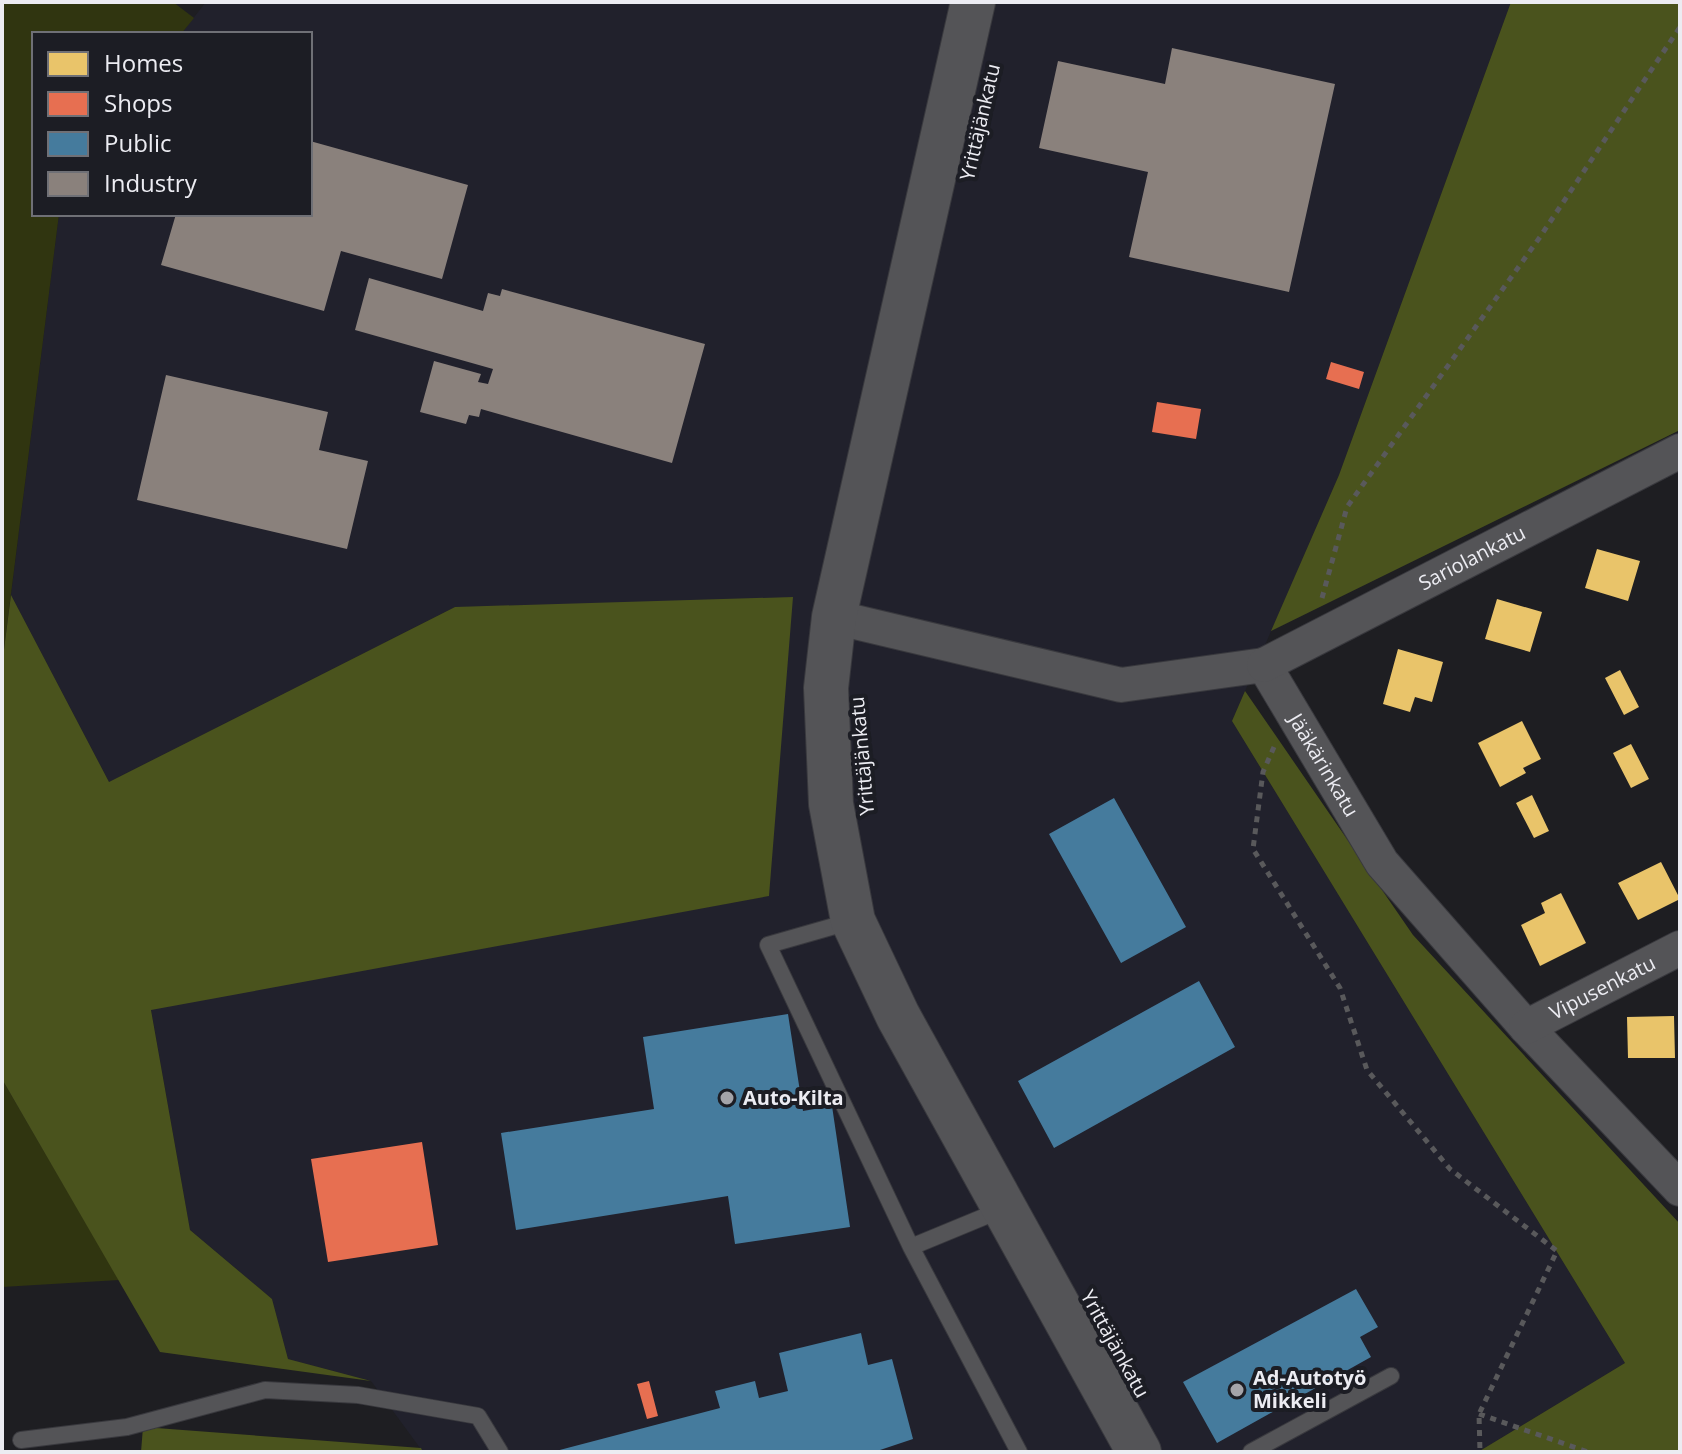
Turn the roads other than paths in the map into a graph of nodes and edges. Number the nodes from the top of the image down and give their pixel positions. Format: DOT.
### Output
graph roads {
  1 [pos="973,2"];
  2 [pos="1680,451"];
  3 [pos="834,617"];
  4 [pos="1264,665"];
  5 [pos="853,921"];
  6 [pos="1680,948"];
  7 [pos="1526,1027"];
  8 [pos="1680,1189"];
  9 [pos="1005,1209"];
  10 [pos="911,1247"];
  11 [pos="1391,1376"];
  12 [pos="21,1440"];
  13 [pos="500,1452"];
  14 [pos="1019,1452"];
  15 [pos="1139,1452"];
  16 [pos="1251,1452"];
  1 -- 3 [label="street, Yrittäjänkatu"];
  2 -- 4 [label="street, Sariolankatu"];
  3 -- 4 [label="street"];
  3 -- 5 [label="street, Yrittäjänkatu"];
  4 -- 7 [label="street, Jääkärinkatu"];
  5 -- 9 [label="street, Yrittäjänkatu"];
  5 -- 10 [label="lane"];
  6 -- 7 [label="street, Vipusenkatu"];
  7 -- 8 [label="street, Jääkärinkatu"];
  9 -- 10 [label="lane"];
  9 -- 15 [label="street, Yrittäjänkatu"];
  10 -- 14 [label="lane"];
  11 -- 16 [label="lane"];
  12 -- 13 [label="lane"];
}
